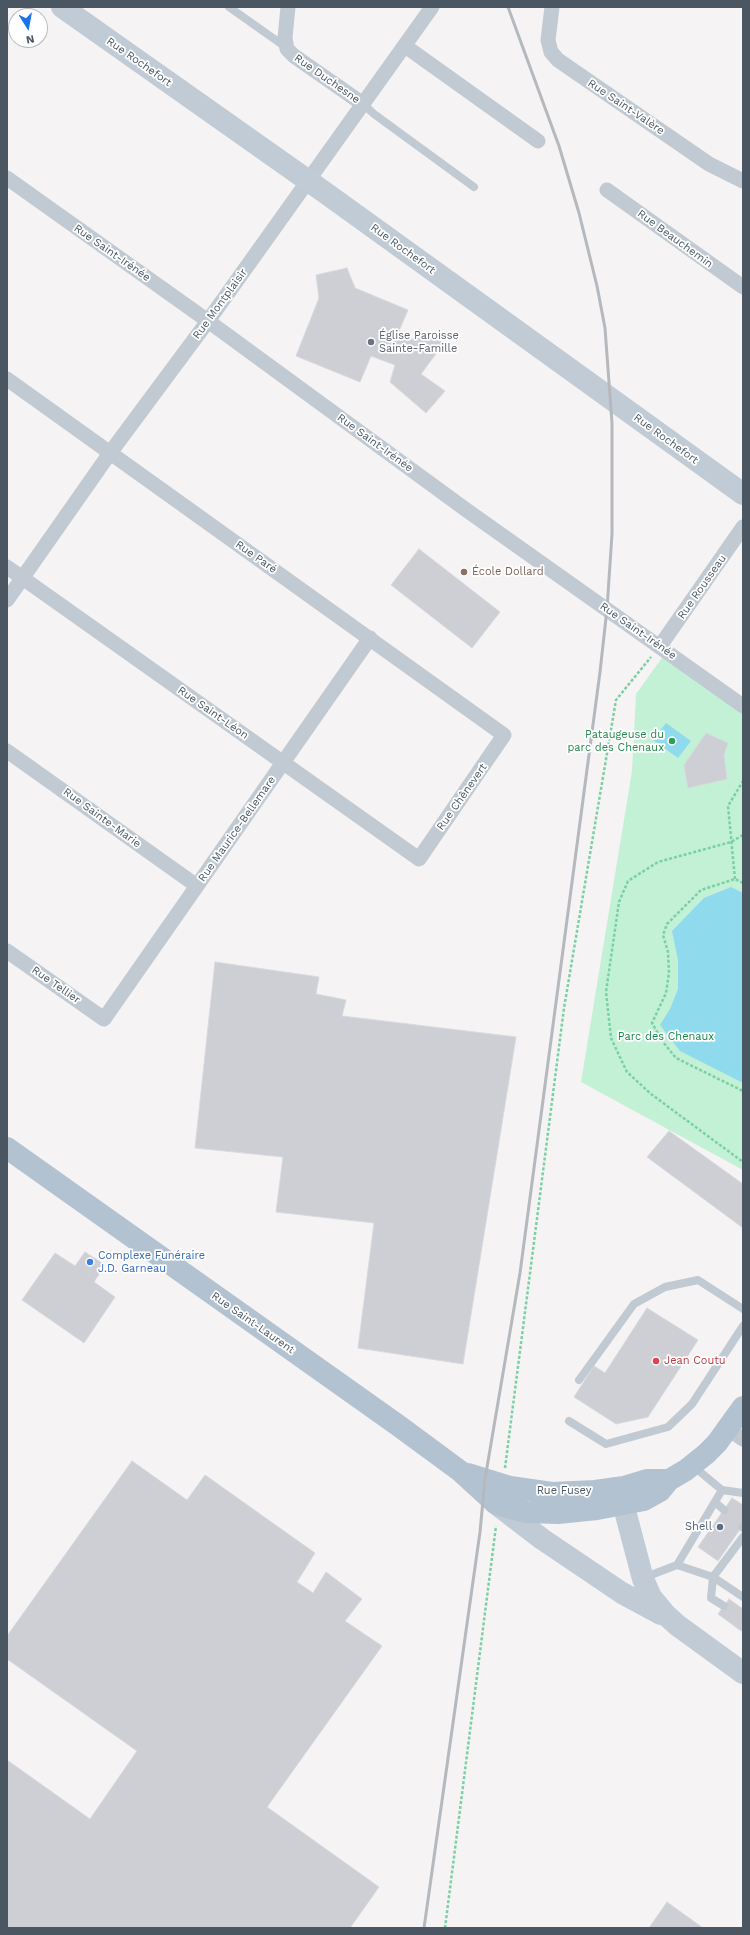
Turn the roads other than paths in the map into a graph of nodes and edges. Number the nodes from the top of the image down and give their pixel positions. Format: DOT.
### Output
graph roads {
  1 [pos="62,7"];
  2 [pos="229,7"];
  3 [pos="288,7"];
  4 [pos="432,7"];
  5 [pos="552,7"];
  6 [pos="405,46"];
  7 [pos="287,49"];
  8 [pos="363,104"];
  9 [pos="538,141"];
  10 [pos="7,178"];
  11 [pos="308,181"];
  12 [pos="743,181"];
  13 [pos="474,187"];
  14 [pos="607,190"];
  15 [pos="743,287"];
  16 [pos="208,321"];
  17 [pos="7,379"];
  18 [pos="110,453"];
  19 [pos="743,494"];
  20 [pos="743,527"];
  21 [pos="7,567"];
  22 [pos="23,578"];
  23 [pos="7,600"];
  24 [pos="370,638"];
  25 [pos="660,646"];
  26 [pos="743,706"];
  27 [pos="504,735"];
  28 [pos="7,751"];
  29 [pos="284,763"];
  30 [pos="419,859"];
  31 [pos="197,886"];
  32 [pos="7,951"];
  33 [pos="104,1019"];
  34 [pos="7,1148"];
  35 [pos="743,1308"];
  36 [pos="743,1326"];
  37 [pos="579,1380"];
  38 [pos="743,1407"];
  39 [pos="569,1421"];
  40 [pos="735,1434"];
  41 [pos="692,1466"];
  42 [pos="722,1490"];
  43 [pos="743,1493"];
  44 [pos="622,1496"];
  45 [pos="499,1498"];
  46 [pos="715,1502"];
  47 [pos="724,1510"];
  48 [pos="700,1528"];
  49 [pos="707,1534"];
  50 [pos="743,1537"];
  51 [pos="677,1565"];
  52 [pos="713,1577"];
  53 [pos="643,1579"];
  54 [pos="743,1597"];
  55 [pos="724,1606"];
  56 [pos="672,1621"];
  57 [pos="743,1672"];
  1 -- 11 [label="street, Rue Rochefort"];
  2 -- 7 [label="lane"];
  3 -- 7 [label="street, Rue Duchesne"];
  4 -- 6 [label="street, Rue Montplaisir"];
  5 -- 12 [label="street, Rue Saint-Valère"];
  6 -- 8 [label="street, Rue Montplaisir"];
  6 -- 9 [label="street"];
  7 -- 8 [label="street, Rue Duchesne"];
  8 -- 11 [label="street, Rue Montplaisir"];
  8 -- 13 [label="lane"];
  10 -- 16 [label="street, Rue Saint-Irénée"];
  11 -- 16 [label="street, Rue Montplaisir"];
  11 -- 19 [label="street, Rue Rochefort"];
  14 -- 15 [label="street, Rue Beauchemin"];
  16 -- 18 [label="street, Rue Montplaisir"];
  16 -- 25 [label="street, Rue Saint-Irénée"];
  17 -- 18 [label="street, Rue Paré"];
  18 -- 22 [label="street, Rue Montplaisir"];
  18 -- 24 [label="street, Rue Paré"];
  20 -- 25 [label="street, Rue Rousseau"];
  21 -- 22 [label="street, Rue Saint-Léon"];
  22 -- 23 [label="street, Rue Montplaisir"];
  22 -- 29 [label="street, Rue Saint-Léon"];
  24 -- 27 [label="street, Rue Paré"];
  24 -- 29 [label="street, Rue Maurice-Bellemare"];
  25 -- 26 [label="street, Rue Saint-Irénée"];
  27 -- 30 [label="street, Rue Chênevert"];
  28 -- 31 [label="street, Rue Sainte-Marie"];
  29 -- 30 [label="street, Rue Saint-Léon"];
  29 -- 31 [label="street, Rue Maurice-Bellemare"];
  31 -- 33 [label="street, Rue Maurice-Bellemare"];
  32 -- 33 [label="street, Rue Tellier"];
  34 -- 45 [label="main road, Rue Saint-Laurent"];
  35 -- 37 [label="lane"];
  36 -- 39 [label="lane"];
  38 -- 40 [label="main road, Rue Fusey"];
  40 -- 41 [label="main road, Rue Fusey"];
  41 -- 42 [label="lane"];
  41 -- 44 [label="main road, Rue Fusey"];
  42 -- 43 [label="lane"];
  42 -- 46 [label="lane"];
  44 -- 45 [label="main road, Rue Fusey"];
  44 -- 53 [label="street"];
  45 -- 56 [label="street"];
  46 -- 47 [label="lane"];
  46 -- 48 [label="lane"];
  48 -- 49 [label="lane"];
  48 -- 51 [label="lane"];
  50 -- 52 [label="lane"];
  51 -- 52 [label="lane"];
  51 -- 53 [label="lane"];
  52 -- 54 [label="lane"];
  52 -- 55 [label="lane"];
  53 -- 56 [label="street"];
  56 -- 57 [label="street"];
}
